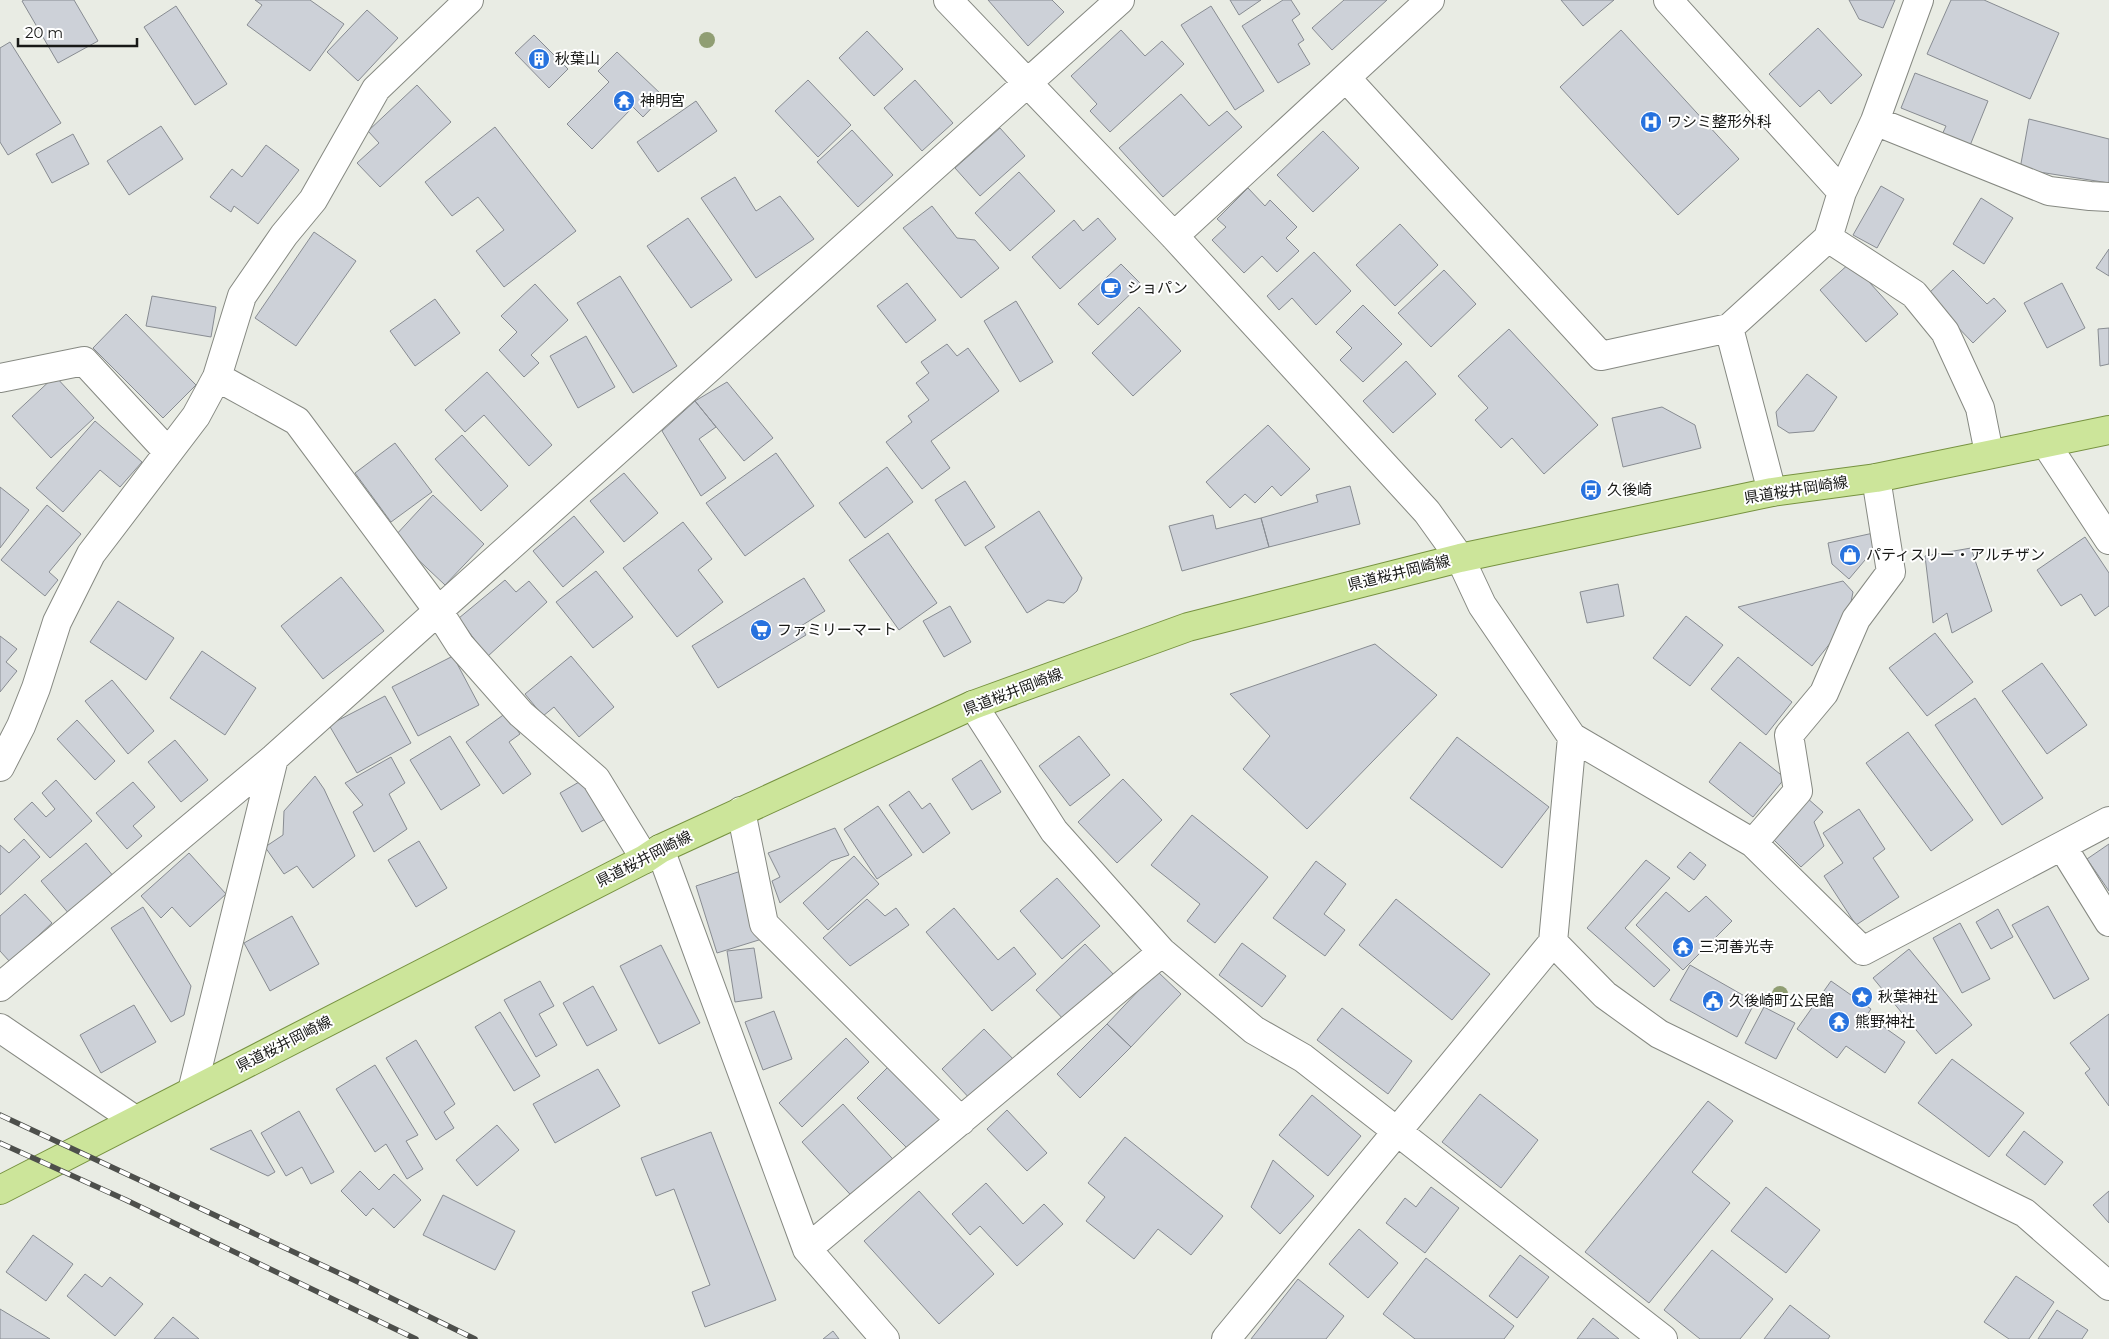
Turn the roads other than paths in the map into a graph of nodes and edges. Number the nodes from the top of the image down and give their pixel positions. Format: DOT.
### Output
graph roads {
  1 [pos="469,0"];
  2 [pos="948,0"];
  3 [pos="1120,0"];
  4 [pos="1430,0"];
  5 [pos="1668,0"];
  6 [pos="1919,0"];
  7 [pos="1347,79"];
  8 [pos="1028,82"];
  9 [pos="1875,121"];
  10 [pos="1842,192"];
  11 [pos="2109,196"];
  12 [pos="1174,236"];
  13 [pos="1828,238"];
  14 [pos="1729,328"];
  15 [pos="217,377"];
  16 [pos="0,378"];
  17 [pos="2109,430"];
  18 [pos="2046,444"];
  19 [pos="168,452"];
  20 [pos="1989,453"];
  21 [pos="1876,478"];
  22 [pos="1772,492"];
  23 [pos="2109,540"];
  24 [pos="1460,558"];
  25 [pos="439,612"];
  26 [pos="972,705"];
  27 [pos="1572,737"];
  28 [pos="274,758"];
  29 [pos="0,767"];
  30 [pos="741,812"];
  31 [pos="2109,821"];
  32 [pos="1753,843"];
  33 [pos="2062,846"];
  34 [pos="652,854"];
  35 [pos="2109,922"];
  36 [pos="1553,942"];
  37 [pos="1162,952"];
  38 [pos="0,987"];
  39 [pos="0,1028"];
  40 [pos="192,1091"];
  41 [pos="135,1120"];
  42 [pos="961,1121"];
  43 [pos="1397,1131"];
  44 [pos="0,1190"];
  45 [pos="807,1248"];
  46 [pos="2109,1286"];
  47 [pos="885,1339"];
  48 [pos="1226,1339"];
  49 [pos="1663,1339"];
  1 -- 15 [label="street"];
  2 -- 8 [label="street"];
  3 -- 8 [label="street"];
  4 -- 7 [label="street"];
  5 -- 10 [label="street"];
  6 -- 9 [label="street"];
  7 -- 12 [label="street"];
  7 -- 14 [label="street"];
  8 -- 12 [label="street"];
  8 -- 25 [label="street"];
  9 -- 10 [label="street"];
  9 -- 11 [label="street"];
  10 -- 13 [label="street"];
  12 -- 24 [label="street"];
  13 -- 14 [label="street"];
  13 -- 20 [label="street"];
  14 -- 22 [label="street"];
  15 -- 19 [label="street"];
  15 -- 25 [label="street"];
  16 -- 19 [label="street"];
  17 -- 18 [label="main road, 県道桜井岡崎線"];
  18 -- 20 [label="main road, 県道桜井岡崎線"];
  18 -- 23 [label="street"];
  19 -- 29 [label="street"];
  20 -- 21 [label="main road, 県道桜井岡崎線"];
  21 -- 22 [label="main road, 県道桜井岡崎線"];
  21 -- 32 [label="street"];
  22 -- 24 [label="main road, 県道桜井岡崎線"];
  24 -- 26 [label="main road, 県道桜井岡崎線"];
  24 -- 27 [label="street"];
  25 -- 28 [label="street"];
  25 -- 34 [label="street"];
  26 -- 30 [label="main road, 県道桜井岡崎線"];
  26 -- 37 [label="street"];
  27 -- 32 [label="street"];
  27 -- 36 [label="street"];
  28 -- 38 [label="street"];
  28 -- 40 [label="street"];
  30 -- 34 [label="main road, 県道桜井岡崎線"];
  30 -- 42 [label="street"];
  31 -- 33 [label="street"];
  32 -- 33 [label="street"];
  33 -- 35 [label="street"];
  34 -- 40 [label="main road, 県道桜井岡崎線"];
  34 -- 45 [label="street"];
  36 -- 43 [label="street"];
  36 -- 46 [label="street"];
  37 -- 42 [label="street"];
  37 -- 43 [label="street"];
  39 -- 41 [label="street"];
  40 -- 41 [label="main road, 県道桜井岡崎線"];
  41 -- 44 [label="main road, 県道桜井岡崎線"];
  42 -- 45 [label="street"];
  43 -- 48 [label="street"];
  43 -- 49 [label="street"];
  45 -- 47 [label="street"];
}
